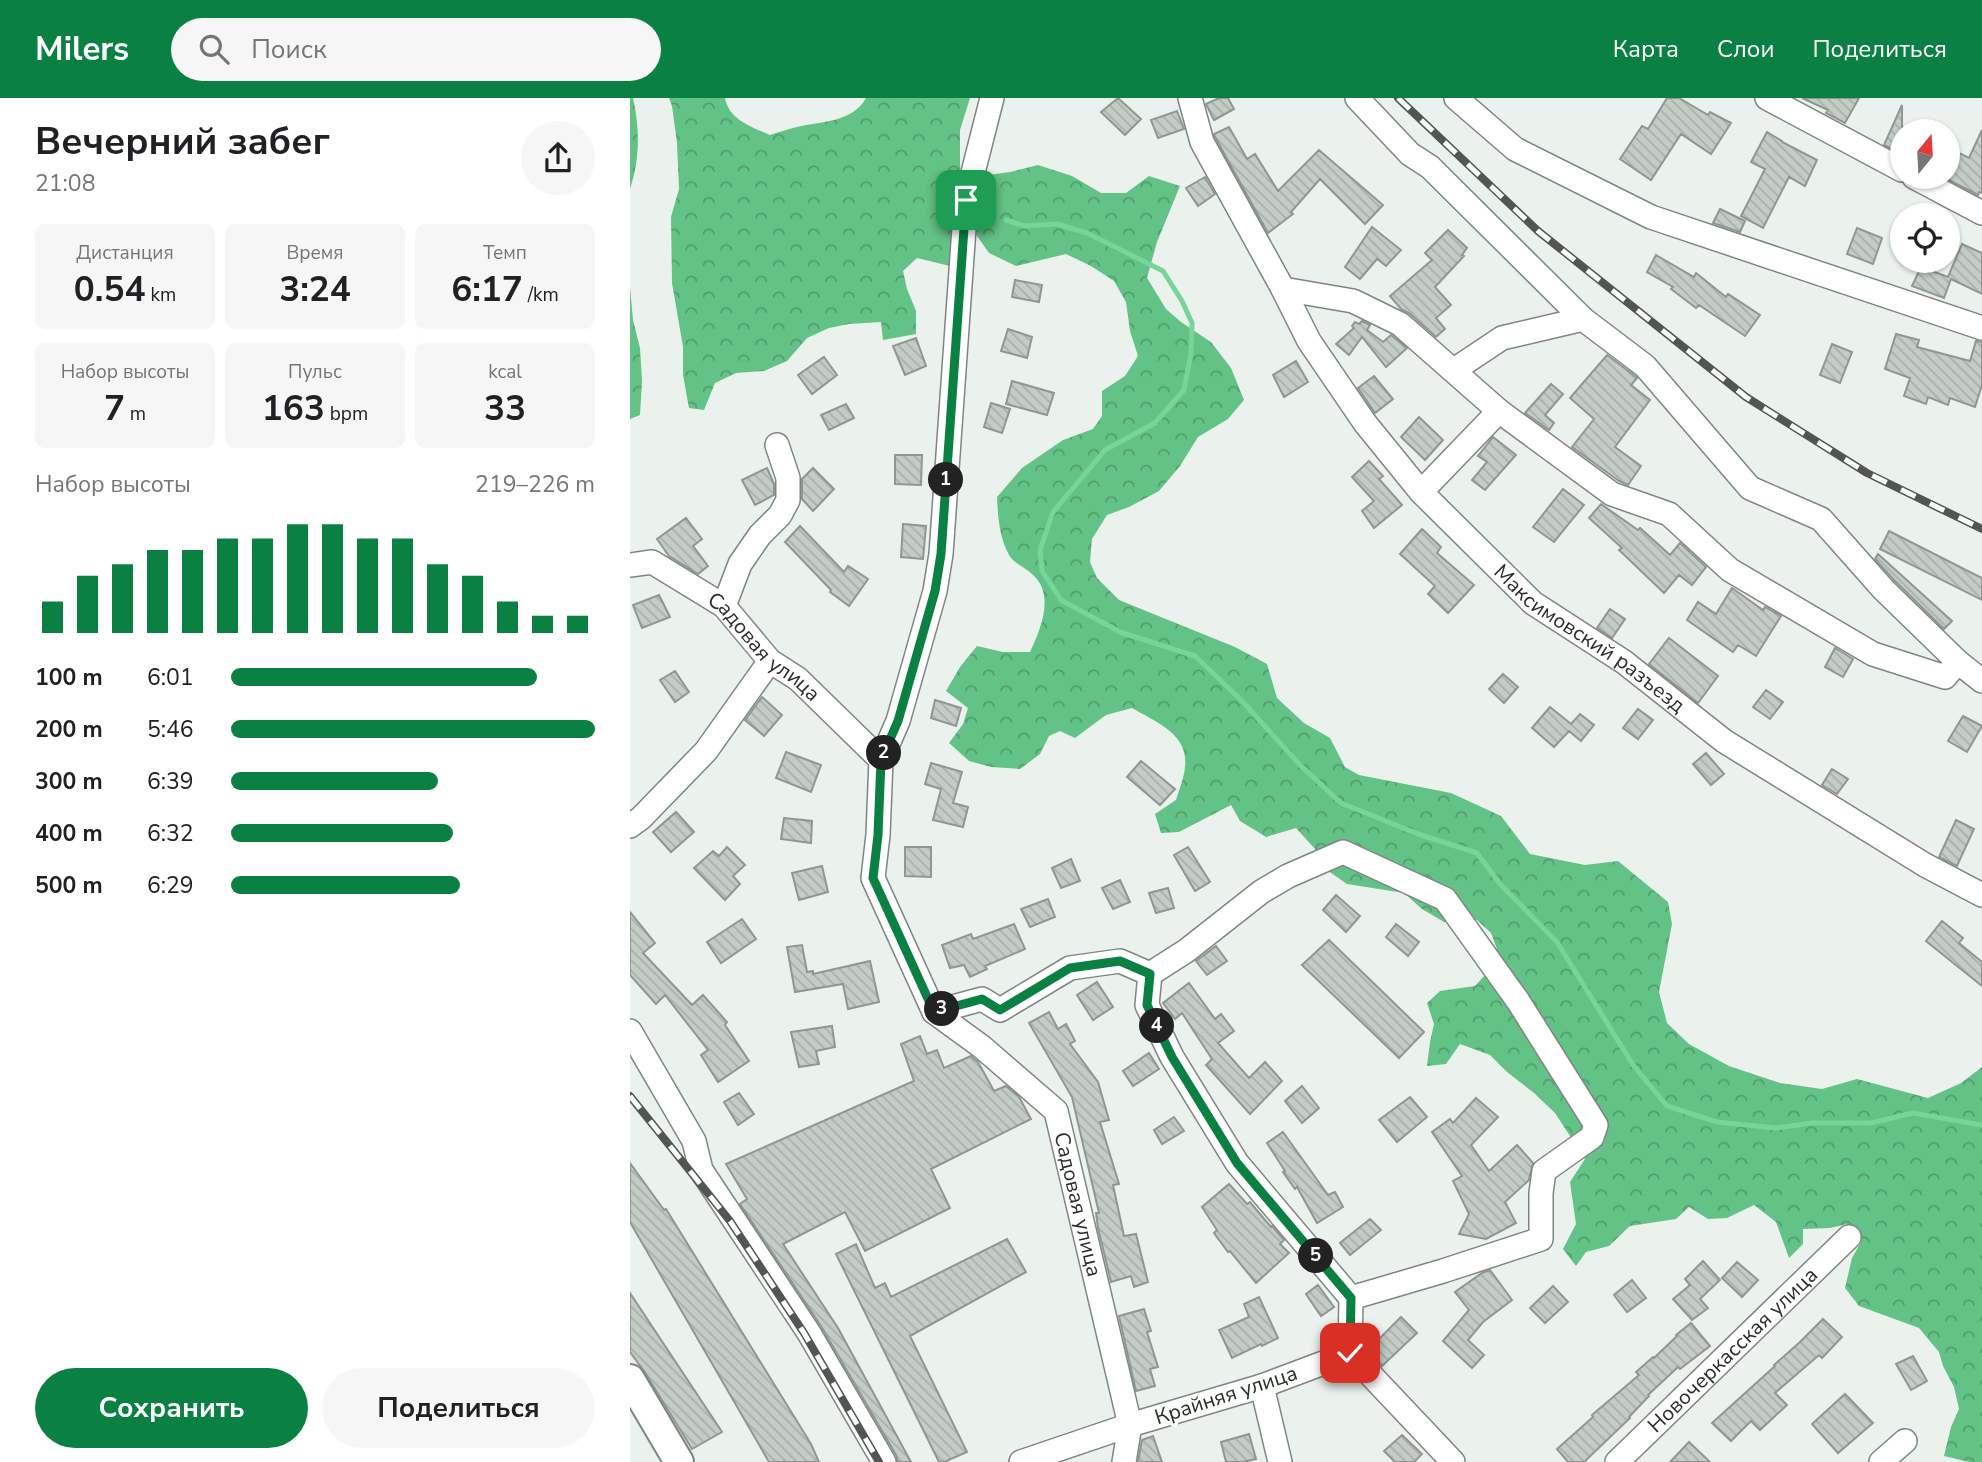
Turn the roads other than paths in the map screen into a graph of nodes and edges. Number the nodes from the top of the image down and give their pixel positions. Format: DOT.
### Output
graph roads {
  1 [pos="992,98"];
  2 [pos="1190,98"];
  3 [pos="1357,98"];
  4 [pos="1455,98"];
  5 [pos="1767,98"];
  6 [pos="1890,164"];
  7 [pos="1937,189"];
  8 [pos="1982,213"];
  9 [pos="1283,289"];
  10 [pos="1583,319"];
  11 [pos="1982,327"];
  12 [pos="1454,370"];
  13 [pos="1499,411"];
  14 [pos="777,445"];
  15 [pos="1421,492"];
  16 [pos="630,565"];
  17 [pos="724,606"];
  18 [pos="770,661"];
  19 [pos="1958,662"];
  20 [pos="1982,681"];
  21 [pos="881,760"];
  22 [pos="630,826"];
  23 [pos="1982,895"];
  24 [pos="1150,974"];
  25 [pos="934,1012"];
  26 [pos="630,1031"];
  27 [pos="1849,1237"];
  28 [pos="1351,1298"];
  29 [pos="1350,1353"];
  30 [pos="1262,1387"];
  31 [pos="634,1395"];
  32 [pos="1130,1425"];
  33 [pos="1905,1441"];
  34 [pos="680,1462"];
  35 [pos="884,1462"];
  36 [pos="1021,1462"];
  37 [pos="1124,1462"];
  38 [pos="1280,1462"];
  39 [pos="1453,1462"];
  40 [pos="1617,1462"];
  41 [pos="1881,1462"];
  1 -- 21 [label="street, Садовая улица"];
  2 -- 9 [label="street, Максимовский разъезд"];
  3 -- 10 [label="street"];
  4 -- 11 [label="street"];
  5 -- 6 [label="street"];
  7 -- 8 [label="street"];
  9 -- 12 [label="street"];
  9 -- 15 [label="street, Максимовский разъезд"];
  10 -- 12 [label="street"];
  10 -- 19 [label="street"];
  12 -- 13 [label="street"];
  13 -- 15 [label="street"];
  13 -- 19 [label="street"];
  14 -- 17 [label="street"];
  15 -- 23 [label="street, Максимовский разъезд"];
  16 -- 17 [label="street, Садовая улица"];
  17 -- 18 [label="street, Садовая улица"];
  18 -- 21 [label="street, Садовая улица"];
  18 -- 22 [label="street"];
  19 -- 20 [label="street"];
  21 -- 25 [label="street, Садовая улица"];
  24 -- 25 [label="street"];
  24 -- 28 [label="street"];
  24 -- 28 [label="street"];
  25 -- 32 [label="street, Садовая улица"];
  26 -- 35 [label="street"];
  27 -- 40 [label="street, Новочеркасская улица"];
  28 -- 29 [label="street"];
  29 -- 30 [label="street, Крайняя улица"];
  29 -- 39 [label="street"];
  30 -- 32 [label="street, Крайняя улица"];
  30 -- 38 [label="street"];
  31 -- 34 [label="street"];
  32 -- 36 [label="street, Крайняя улица"];
  32 -- 37 [label="street, Садовая улица"];
  33 -- 41 [label="street"];
}
